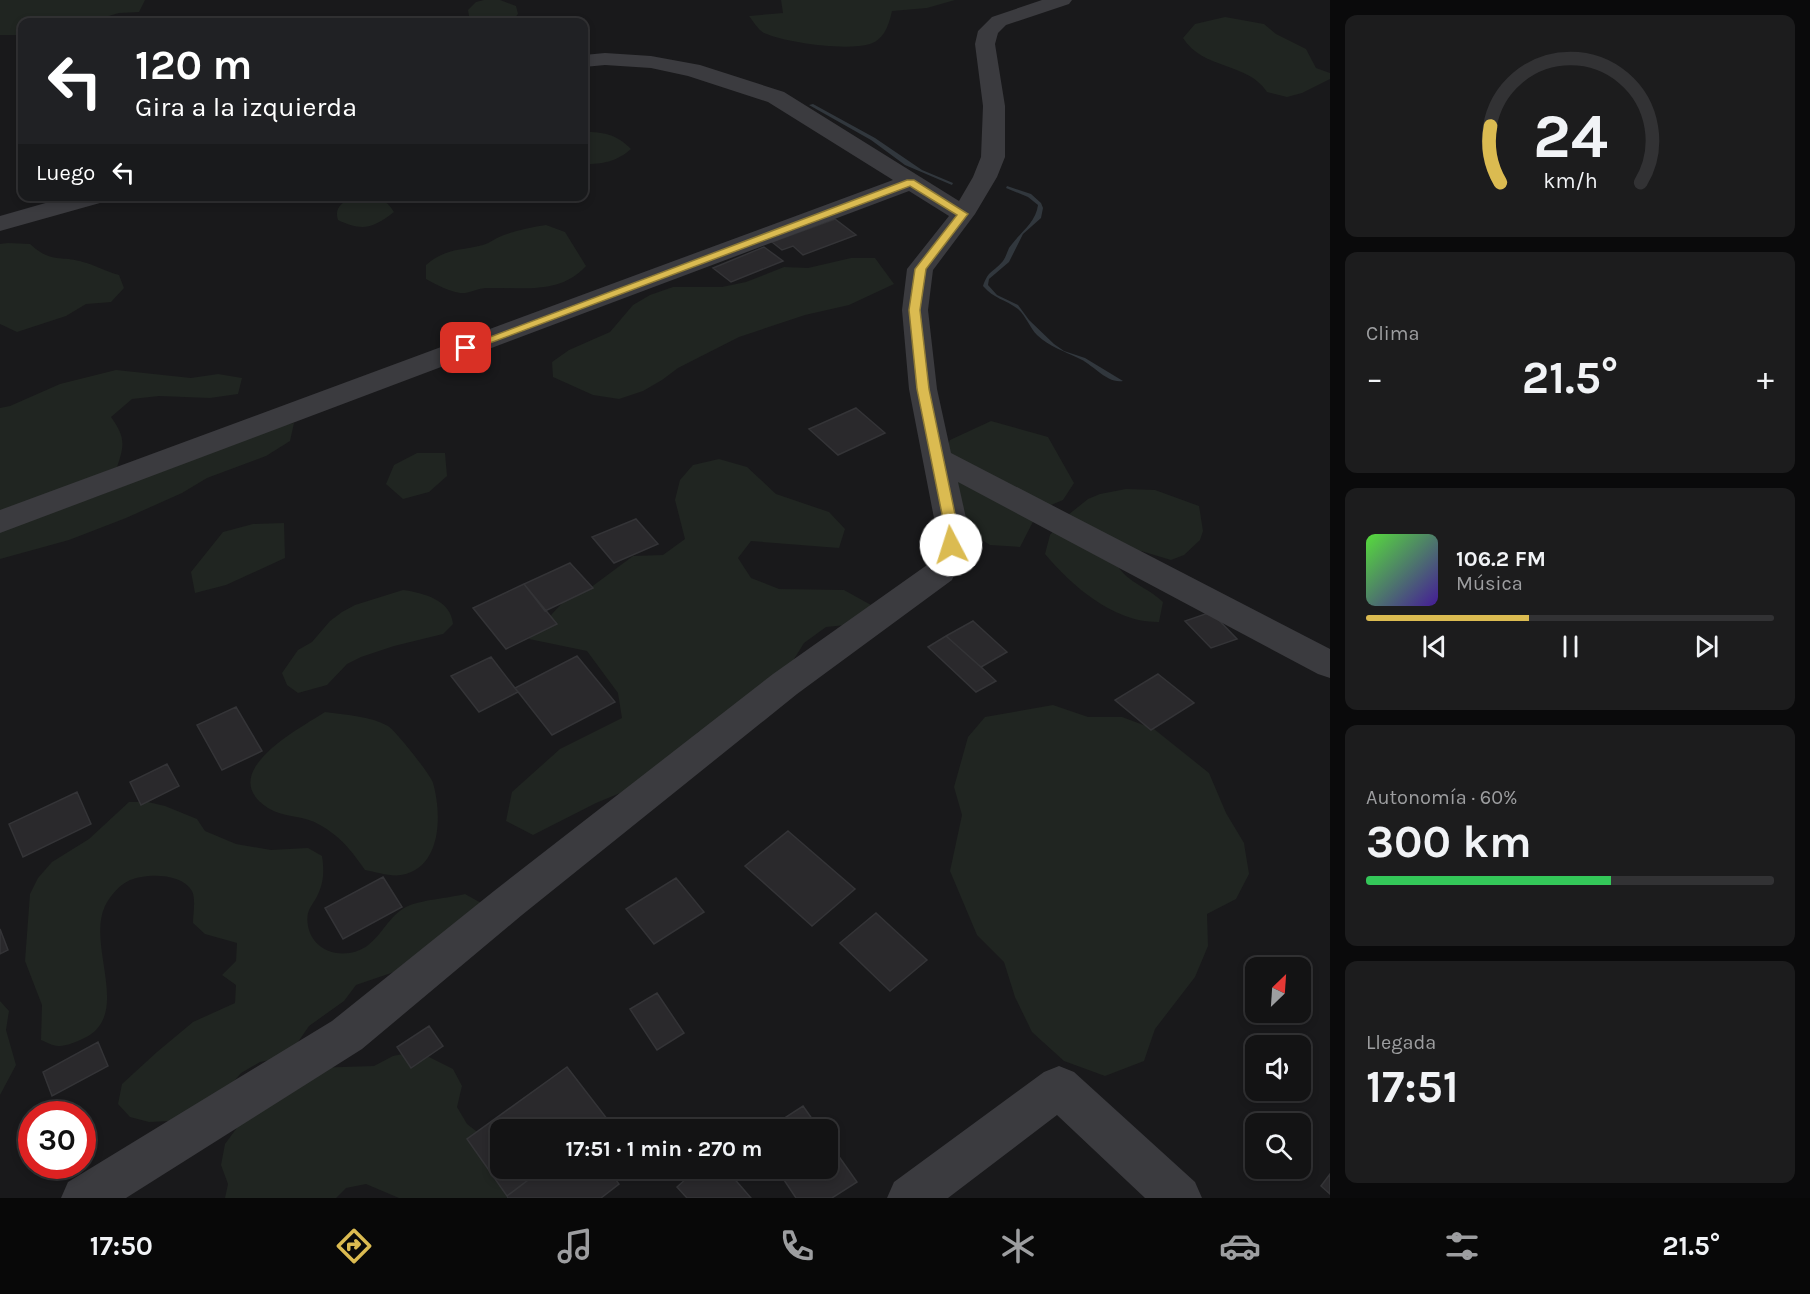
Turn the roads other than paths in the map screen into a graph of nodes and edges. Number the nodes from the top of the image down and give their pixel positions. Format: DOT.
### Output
graph roads {
  1 [pos="1062,0"];
  2 [pos="588,61"];
  3 [pos="911,182"];
  4 [pos="80,201"];
  5 [pos="963,214"];
  6 [pos="0,224"];
  7 [pos="937,458"];
  8 [pos="0,522"];
  9 [pos="1330,665"];
  10 [pos="84,1198"];
  11 [pos="910,1198"];
  12 [pos="1179,1198"];
  1 -- 5 [label="street"];
  2 -- 3 [label="street"];
  3 -- 5 [label="street"];
  3 -- 8 [label="street"];
  4 -- 6 [label="street"];
  5 -- 7 [label="street"];
  7 -- 9 [label="street"];
  7 -- 10 [label="street"];
  11 -- 12 [label="street"];
}
